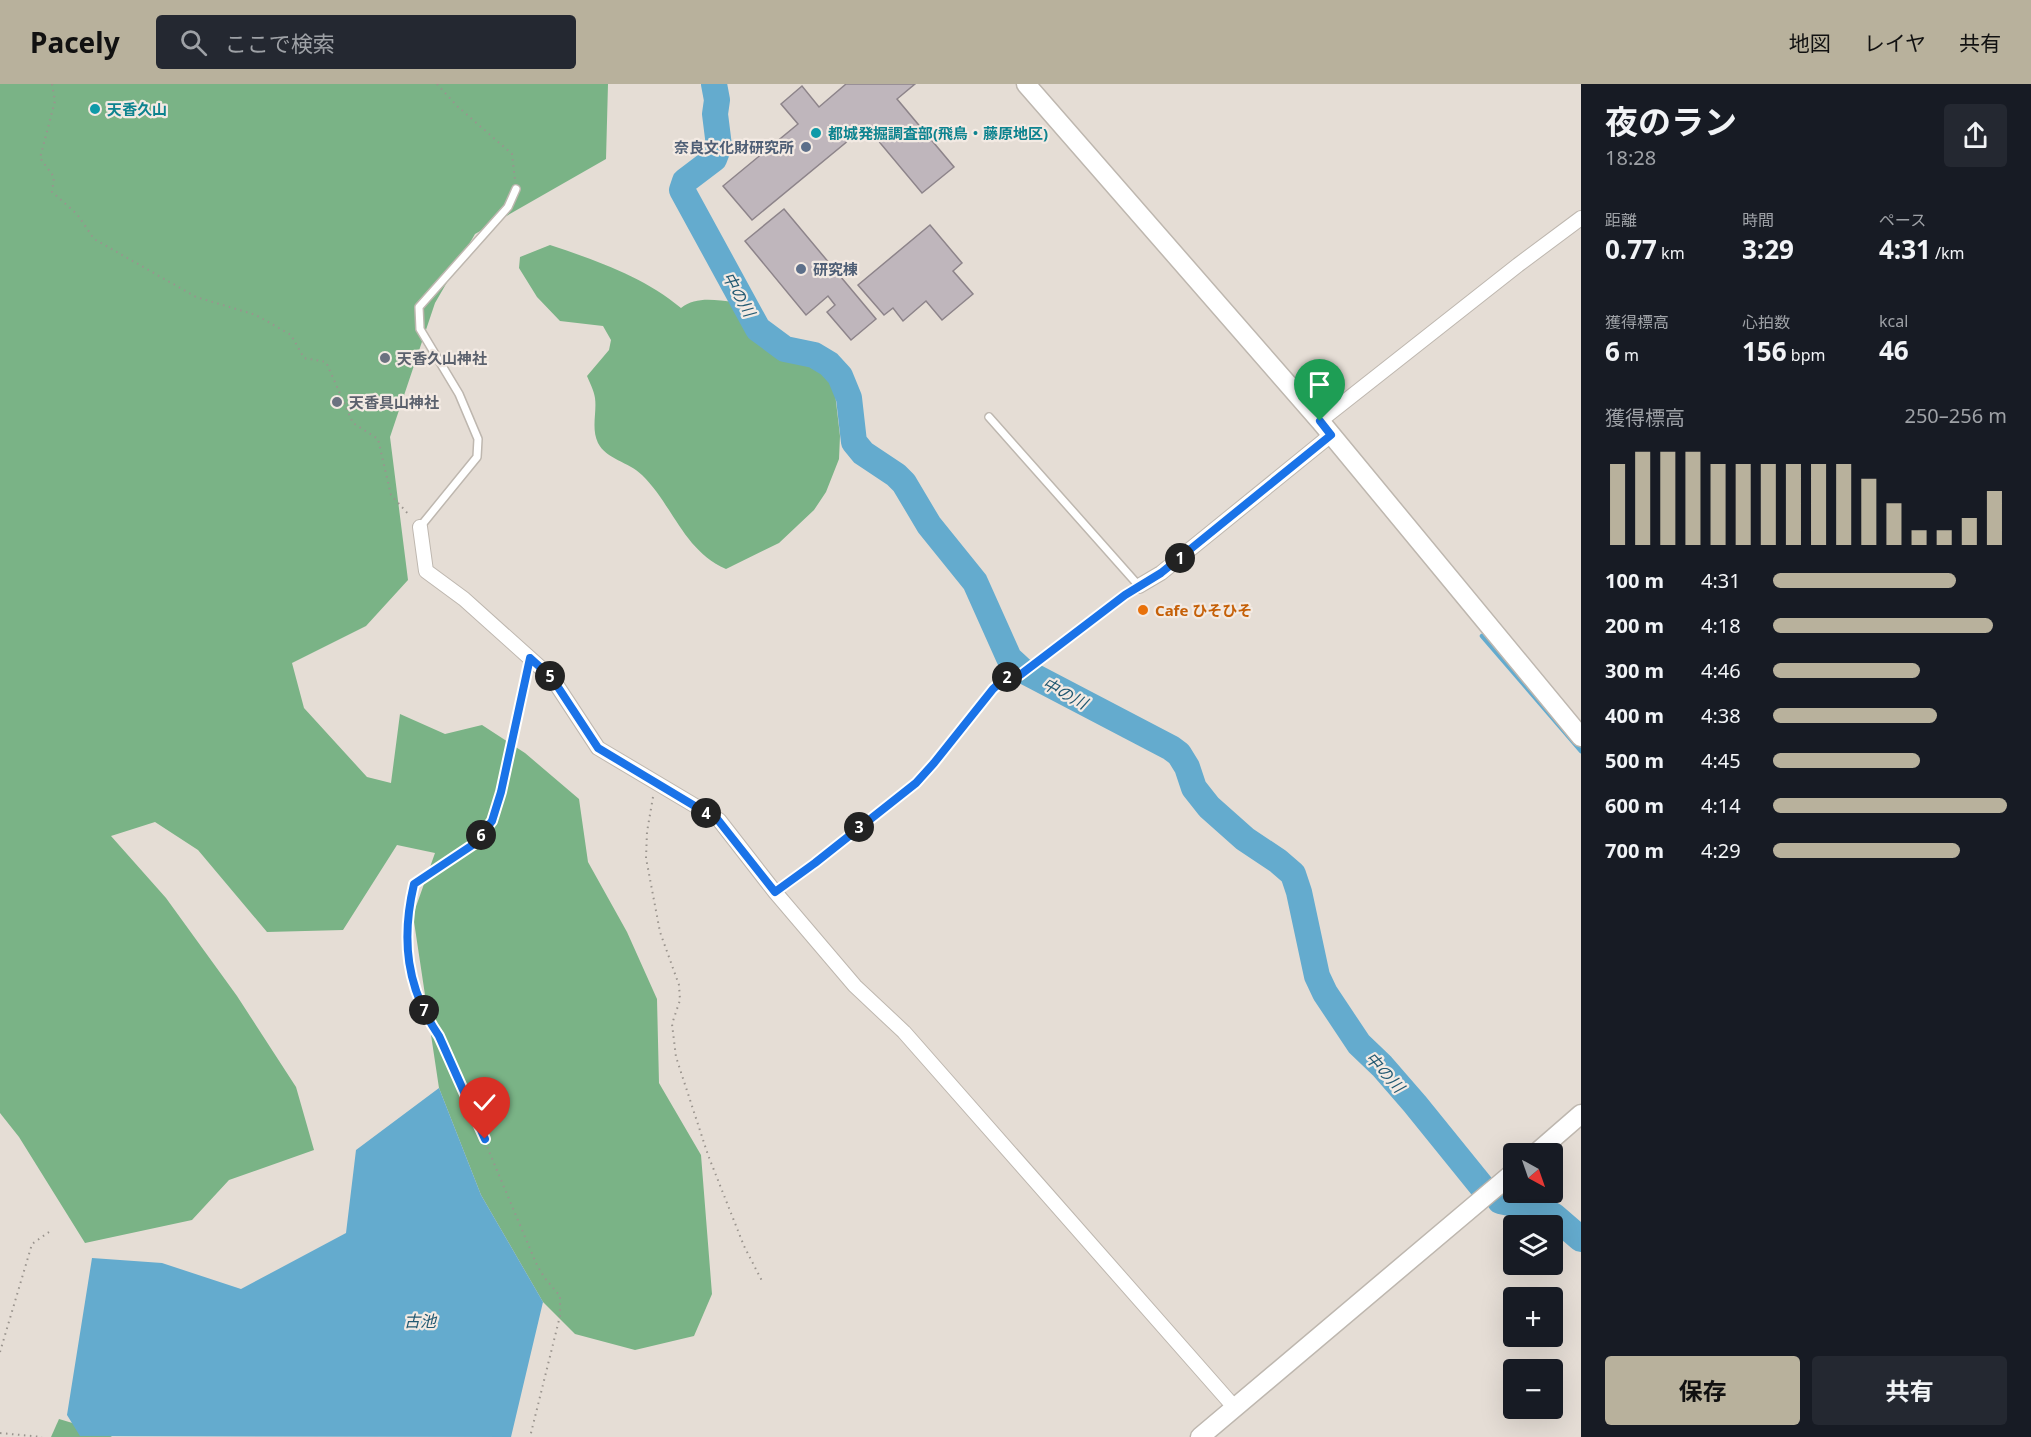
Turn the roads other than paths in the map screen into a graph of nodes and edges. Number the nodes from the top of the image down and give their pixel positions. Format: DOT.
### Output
graph roads {
  1 [pos="1026,84"];
  2 [pos="516,189"];
  3 [pos="1581,218"];
  4 [pos="989,417"];
  5 [pos="1326,428"];
  6 [pos="420,527"];
  7 [pos="1138,586"];
  8 [pos="1581,737"];
  9 [pos="1581,1114"];
  10 [pos="1548,1143"];
  11 [pos="1503,1181"];
  12 [pos="1235,1408"];
  13 [pos="1200,1437"];
  1 -- 5 [label="street"];
  2 -- 6 [label="lane"];
  3 -- 5 [label="street"];
  4 -- 7 [label="lane"];
  5 -- 7 [label="street"];
  5 -- 8 [label="street"];
  6 -- 12 [label="street"];
  9 -- 10 [label="street"];
  11 -- 12 [label="street"];
  12 -- 13 [label="street"];
}
